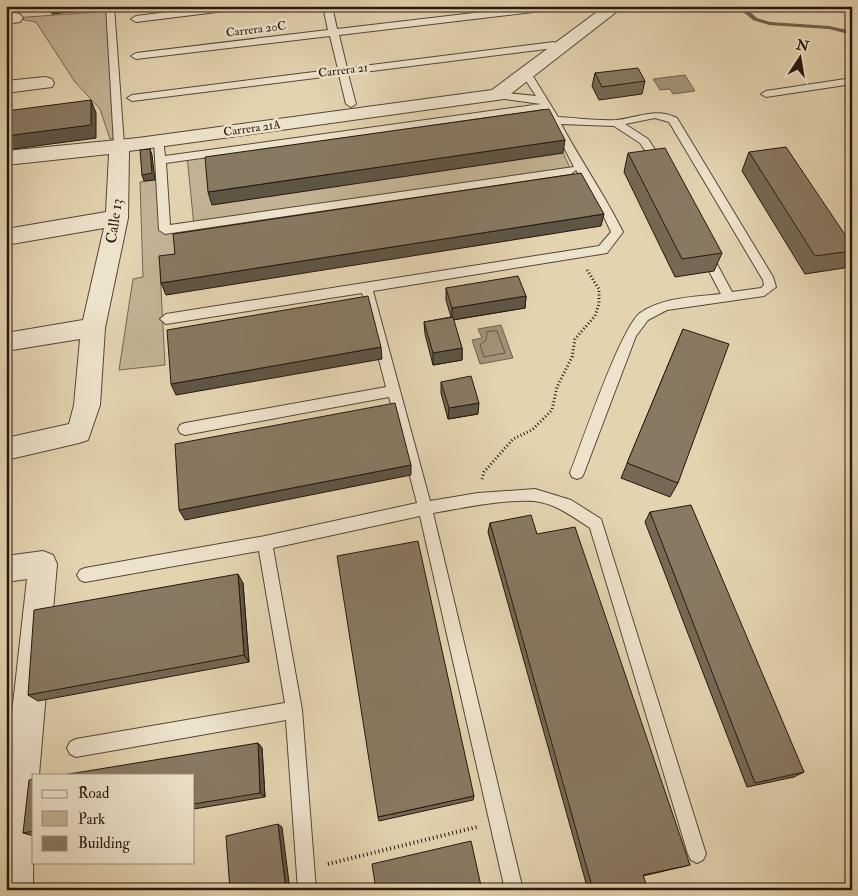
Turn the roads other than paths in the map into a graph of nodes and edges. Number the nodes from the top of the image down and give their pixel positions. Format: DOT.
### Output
graph roads {
  1 [pos="110,6"];
  2 [pos="241,6"];
  3 [pos="327,6"];
  4 [pos="558,6"];
  5 [pos="616,6"];
  6 [pos="136,19"];
  7 [pos="334,32"];
  8 [pos="554,45"];
  9 [pos="136,56"];
  10 [pos="343,70"];
  11 [pos="526,74"];
  12 [pos="848,82"];
  13 [pos="45,83"];
  14 [pos="6,87"];
  15 [pos="852,91"];
  16 [pos="766,94"];
  17 [pos="497,95"];
  18 [pos="132,98"];
  19 [pos="351,104"];
  20 [pos="542,104"];
  21 [pos="555,120"];
  22 [pos="616,123"];
  23 [pos="119,145"];
  24 [pos="159,150"];
  25 [pos="6,158"];
  26 [pos="571,170"];
  27 [pos="665,173"];
  28 [pos="117,218"];
  29 [pos="6,237"];
  30 [pos="702,244"];
  31 [pos="367,289"];
  32 [pos="729,297"];
  33 [pos="166,319"];
  34 [pos="93,328"];
  35 [pos="6,342"];
  36 [pos="395,391"];
  37 [pos="184,429"];
  38 [pos="6,449"];
  39 [pos="577,473"];
  40 [pos="425,508"];
  41 [pos="265,543"];
  42 [pos="6,569"];
  43 [pos="85,575"];
  44 [pos="294,710"];
  45 [pos="76,748"];
  46 [pos="15,749"];
  47 [pos="697,854"];
  48 [pos="15,890"];
  49 [pos="307,890"];
  50 [pos="514,890"];
  1 -- 23 [label="lane, Calle 13"];
  2 -- 6 [label="lane"];
  3 -- 7 [label="lane"];
  4 -- 7 [label="lane, Carrera 20C"];
  5 -- 11 [label="street, Carrera 21A"];
  7 -- 9 [label="lane, Carrera 20C"];
  7 -- 10 [label="lane"];
  8 -- 10 [label="lane, Carrera 21"];
  10 -- 18 [label="lane, Carrera 21"];
  10 -- 19 [label="lane"];
  11 -- 17 [label="street, Carrera 21A"];
  11 -- 20 [label="lane"];
  12 -- 15 [label="lane"];
  12 -- 16 [label="lane"];
  13 -- 14 [label="street"];
  17 -- 20 [label="lane, Carrera 21A"];
  17 -- 24 [label="street, Carrera 21A"];
  20 -- 21 [label="lane"];
  20 -- 24 [label="lane"];
  21 -- 22 [label="lane"];
  21 -- 31 [label="lane"];
  22 -- 27 [label="lane"];
  22 -- 32 [label="lane"];
  23 -- 24 [label="street, Carrera 21A"];
  23 -- 25 [label="street, Carrera 21A"];
  23 -- 28 [label="street, Calle 13"];
  24 -- 26 [label="lane"];
  28 -- 29 [label="street"];
  28 -- 34 [label="street, Calle 13"];
  30 -- 32 [label="lane"];
  31 -- 33 [label="lane"];
  31 -- 36 [label="lane"];
  32 -- 39 [label="lane"];
  34 -- 35 [label="street"];
  34 -- 38 [label="street, Calle 13"];
  36 -- 37 [label="lane"];
  36 -- 40 [label="lane"];
  40 -- 41 [label="lane"];
  40 -- 47 [label="lane"];
  40 -- 50 [label="lane"];
  41 -- 43 [label="lane"];
  41 -- 44 [label="lane"];
  42 -- 46 [label="street"];
  44 -- 45 [label="lane"];
  44 -- 49 [label="lane"];
  46 -- 48 [label="street"];
}
